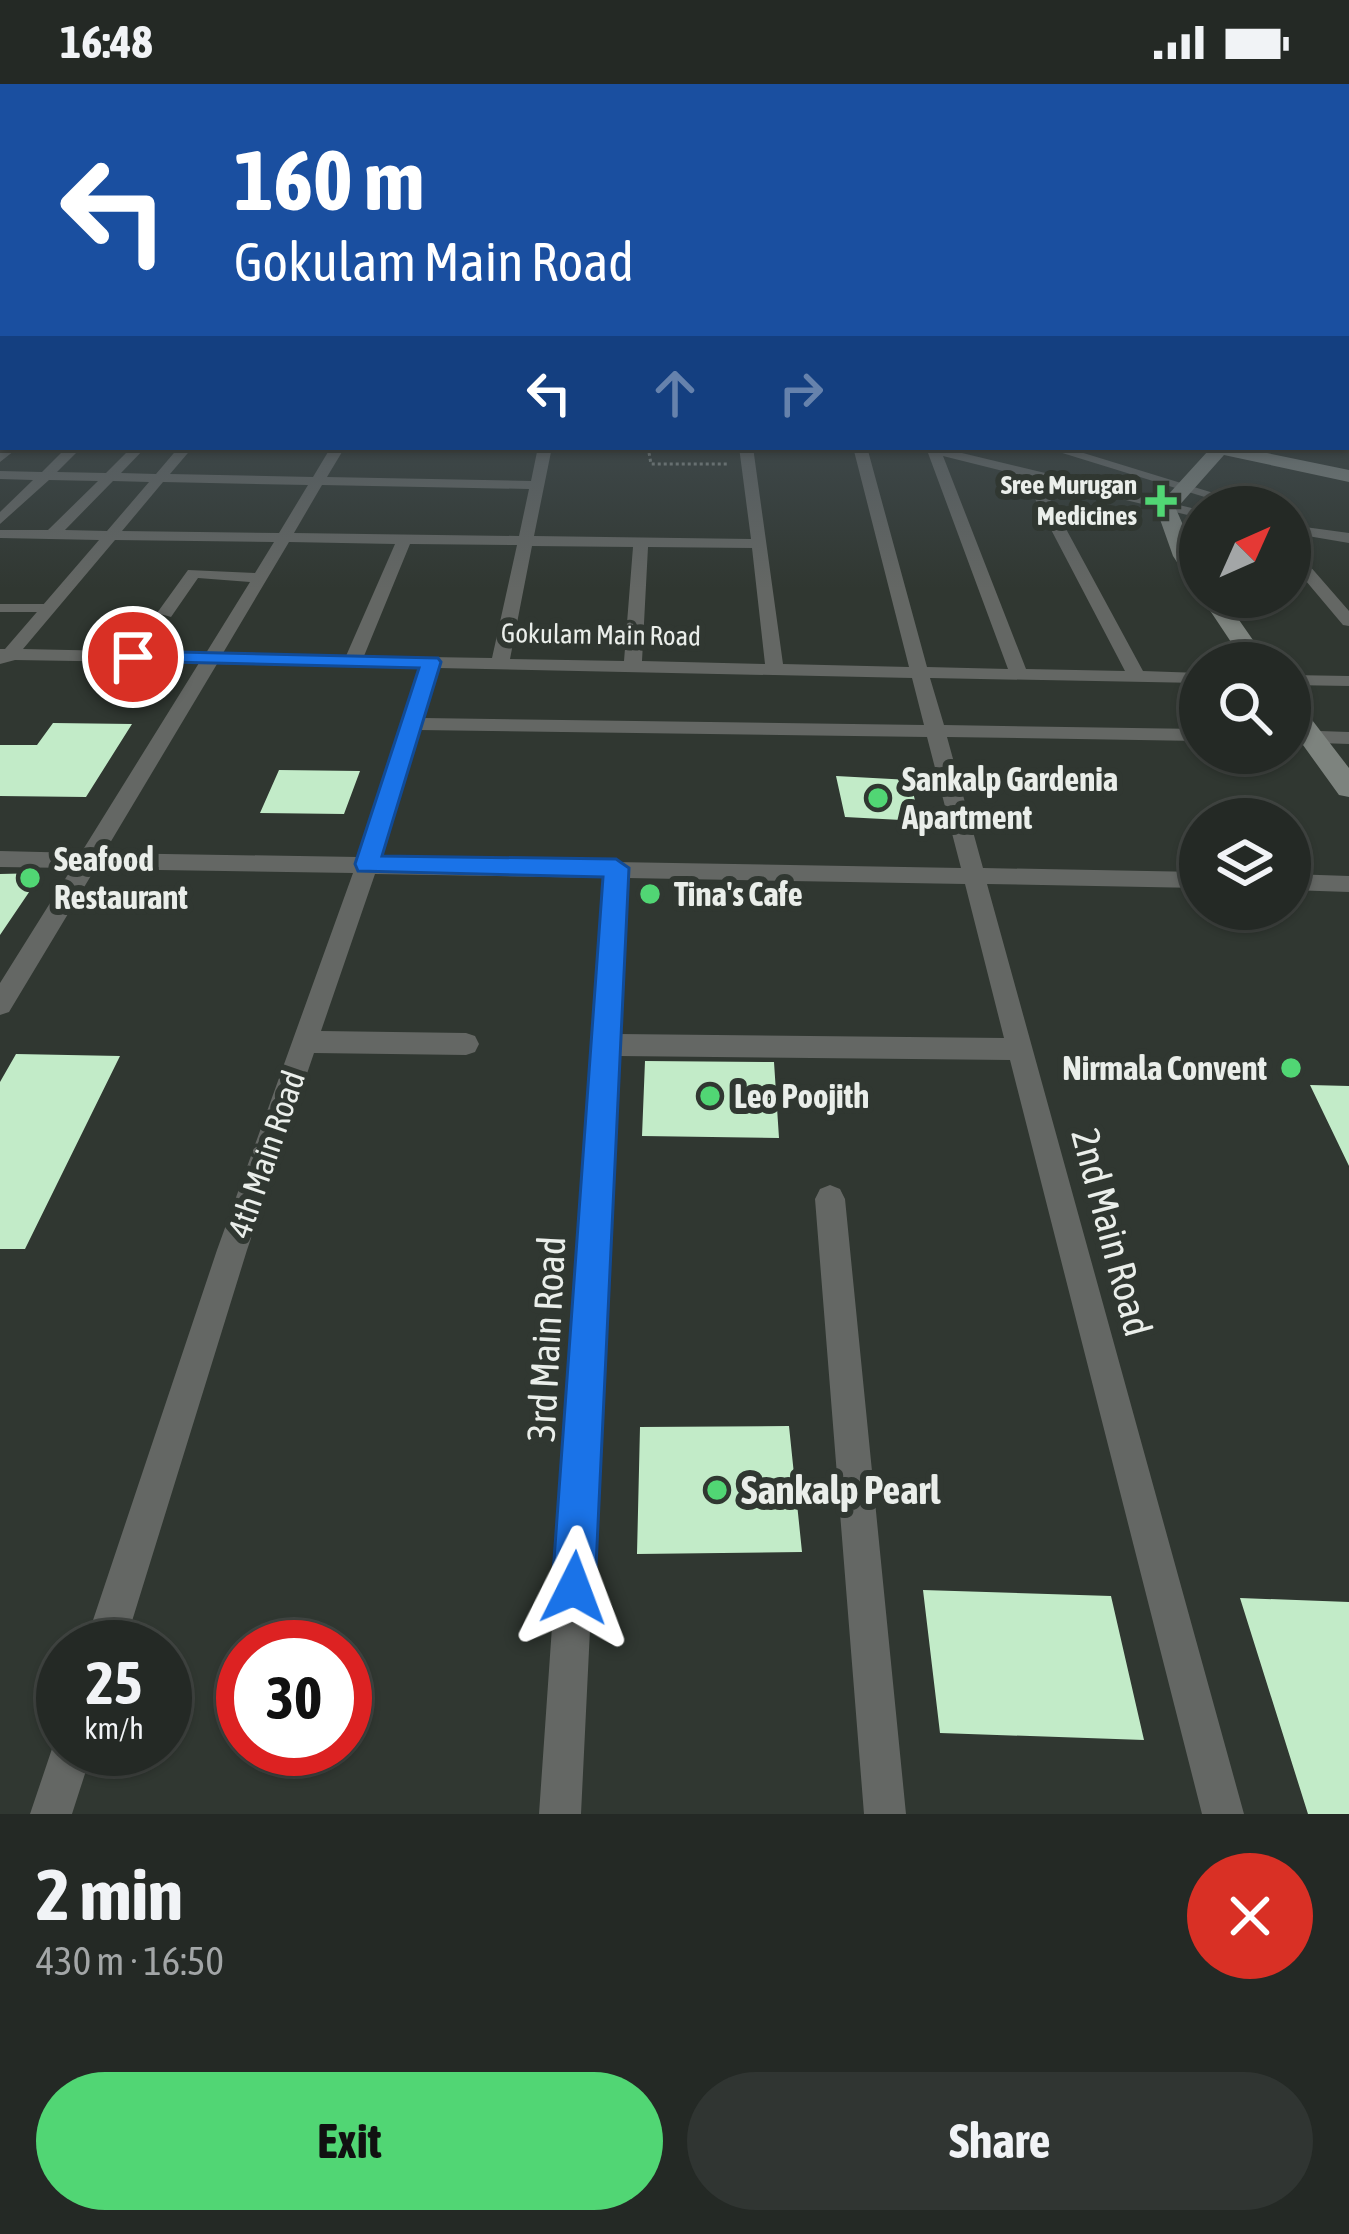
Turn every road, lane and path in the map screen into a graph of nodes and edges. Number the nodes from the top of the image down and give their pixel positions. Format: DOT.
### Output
graph roads {
  1 [pos="72,450"];
  2 [pos="137,450"];
  3 [pos="183,450"];
  4 [pos="336,450"];
  5 [pos="544,450"];
  6 [pos="649,450"];
  7 [pos="861,450"];
  8 [pos="927,450"];
  9 [pos="931,450"];
  10 [pos="1060,450"];
  11 [pos="1210,450"];
  12 [pos="1215,450"];
  13 [pos="745,459"];
  14 [pos="1029,474"];
  15 [pos="0,475"];
  16 [pos="48,476"];
  17 [pos="1349,476"];
  18 [pos="110,477"];
  19 [pos="160,478"];
  20 [pos="318,480"];
  21 [pos="1185,483"];
  22 [pos="538,484"];
  23 [pos="1193,486"];
  24 [pos="1166,508"];
  25 [pos="1179,510"];
  26 [pos="1311,517"];
  27 [pos="0,520"];
  28 [pos="1349,522"];
  29 [pos="1311,532"];
  30 [pos="0,534"];
  31 [pos="53,534"];
  32 [pos="111,535"];
  33 [pos="220,537"];
  34 [pos="283,538"];
  35 [pos="1349,538"];
  36 [pos="405,539"];
  37 [pos="526,541"];
  38 [pos="641,542"];
  39 [pos="1179,543"];
  40 [pos="758,544"];
  41 [pos="194,573"];
  42 [pos="1311,577"];
  43 [pos="260,578"];
  44 [pos="0,608"];
  45 [pos="50,608"];
  46 [pos="165,613"];
  47 [pos="1349,621"];
  48 [pos="3,658"];
  49 [pos="215,658"];
  50 [pos="353,661"];
  51 [pos="431,662"];
  52 [pos="500,664"];
  53 [pos="633,666"];
  54 [pos="775,669"];
  55 [pos="919,671"];
  56 [pos="1019,673"];
  57 [pos="1136,675"];
  58 [pos="1179,677"];
  59 [pos="1311,680"];
  60 [pos="1349,681"];
  61 [pos="412,724"];
  62 [pos="936,731"];
  63 [pos="1179,735"];
  64 [pos="1311,736"];
  65 [pos="1349,738"];
  66 [pos="1311,748"];
  67 [pos="1349,788"];
  68 [pos="0,859"];
  69 [pos="88,860"];
  70 [pos="367,864"];
  71 [pos="616,868"];
  72 [pos="974,874"];
  73 [pos="1179,879"];
  74 [pos="1311,883"];
  75 [pos="1349,884"];
  76 [pos="0,1005"];
  77 [pos="305,1042"];
  78 [pos="466,1044"];
  79 [pos="606,1045"];
  80 [pos="1020,1049"];
  81 [pos="830,1199"];
  82 [pos="113,1620"];
  83 [pos="63,1776"];
  84 [pos="51,1814"];
  85 [pos="560,1814"];
  86 [pos="885,1814"];
  87 [pos="1223,1814"];
  1 -- 16 [label="street"];
  2 -- 18 [label="street"];
  3 -- 19 [label="street"];
  4 -- 20 [label="street"];
  5 -- 22 [label="street"];
  6 -- 13 [label="path"];
  7 -- 55 [label="street, 2nd Main Road"];
  8 -- 56 [label="street"];
  9 -- 14 [label="street"];
  10 -- 21 [label="street"];
  11 -- 21 [label="main road"];
  12 -- 17 [label="main road"];
  13 -- 40 [label="street"];
  14 -- 24 [label="street"];
  14 -- 57 [label="street"];
  15 -- 16 [label="street"];
  16 -- 18 [label="street"];
  16 -- 27 [label="street"];
  18 -- 19 [label="street"];
  18 -- 31 [label="street"];
  19 -- 20 [label="street"];
  19 -- 32 [label="street"];
  20 -- 22 [label="street"];
  20 -- 34 [label="street"];
  21 -- 23 [label="street"];
  21 -- 24 [label="main road"];
  22 -- 37 [label="street"];
  24 -- 25 [label="street"];
  24 -- 39 [label="main road"];
  26 -- 28 [label="street"];
  29 -- 35 [label="street"];
  30 -- 31 [label="street"];
  31 -- 32 [label="street"];
  32 -- 33 [label="street"];
  32 -- 45 [label="street"];
  33 -- 34 [label="street"];
  33 -- 41 [label="street"];
  34 -- 36 [label="street"];
  34 -- 43 [label="street"];
  36 -- 37 [label="street"];
  36 -- 50 [label="street"];
  37 -- 38 [label="street"];
  37 -- 52 [label="street"];
  38 -- 40 [label="street"];
  38 -- 53 [label="street"];
  40 -- 54 [label="street"];
  41 -- 43 [label="street"];
  41 -- 46 [label="street"];
  42 -- 47 [label="street"];
  43 -- 49 [label="street"];
  44 -- 45 [label="lane"];
  45 -- 48 [label="street"];
  48 -- 49 [label="street, Gokulam Main Road"];
  49 -- 50 [label="street, Gokulam Main Road"];
  49 -- 69 [label="street"];
  50 -- 51 [label="street, Gokulam Main Road"];
  51 -- 52 [label="street, Gokulam Main Road"];
  51 -- 61 [label="street, 4th Main Road"];
  52 -- 53 [label="street, Gokulam Main Road"];
  53 -- 54 [label="street, Gokulam Main Road"];
  54 -- 55 [label="street, Gokulam Main Road"];
  55 -- 56 [label="street, Gokulam Main Road"];
  55 -- 62 [label="street, 2nd Main Road"];
  56 -- 57 [label="street, Gokulam Main Road"];
  57 -- 58 [label="street, Gokulam Main Road"];
  59 -- 60 [label="street"];
  61 -- 62 [label="street"];
  61 -- 70 [label="street, 4th Main Road"];
  62 -- 63 [label="street"];
  62 -- 72 [label="street, 2nd Main Road"];
  64 -- 65 [label="street"];
  66 -- 67 [label="main road"];
  68 -- 69 [label="street"];
  69 -- 70 [label="street"];
  69 -- 76 [label="street"];
  70 -- 71 [label="street"];
  70 -- 77 [label="street, 4th Main Road"];
  71 -- 72 [label="street"];
  71 -- 79 [label="street, 3rd Main Road"];
  72 -- 73 [label="street"];
  72 -- 80 [label="street, 2nd Main Road"];
  74 -- 75 [label="street"];
  77 -- 78 [label="street"];
  77 -- 82 [label="street, 4th Main Road"];
  79 -- 80 [label="street"];
  79 -- 85 [label="street, 3rd Main Road"];
  80 -- 87 [label="street, 2nd Main Road"];
  81 -- 86 [label="street"];
  83 -- 84 [label="street"];
}
